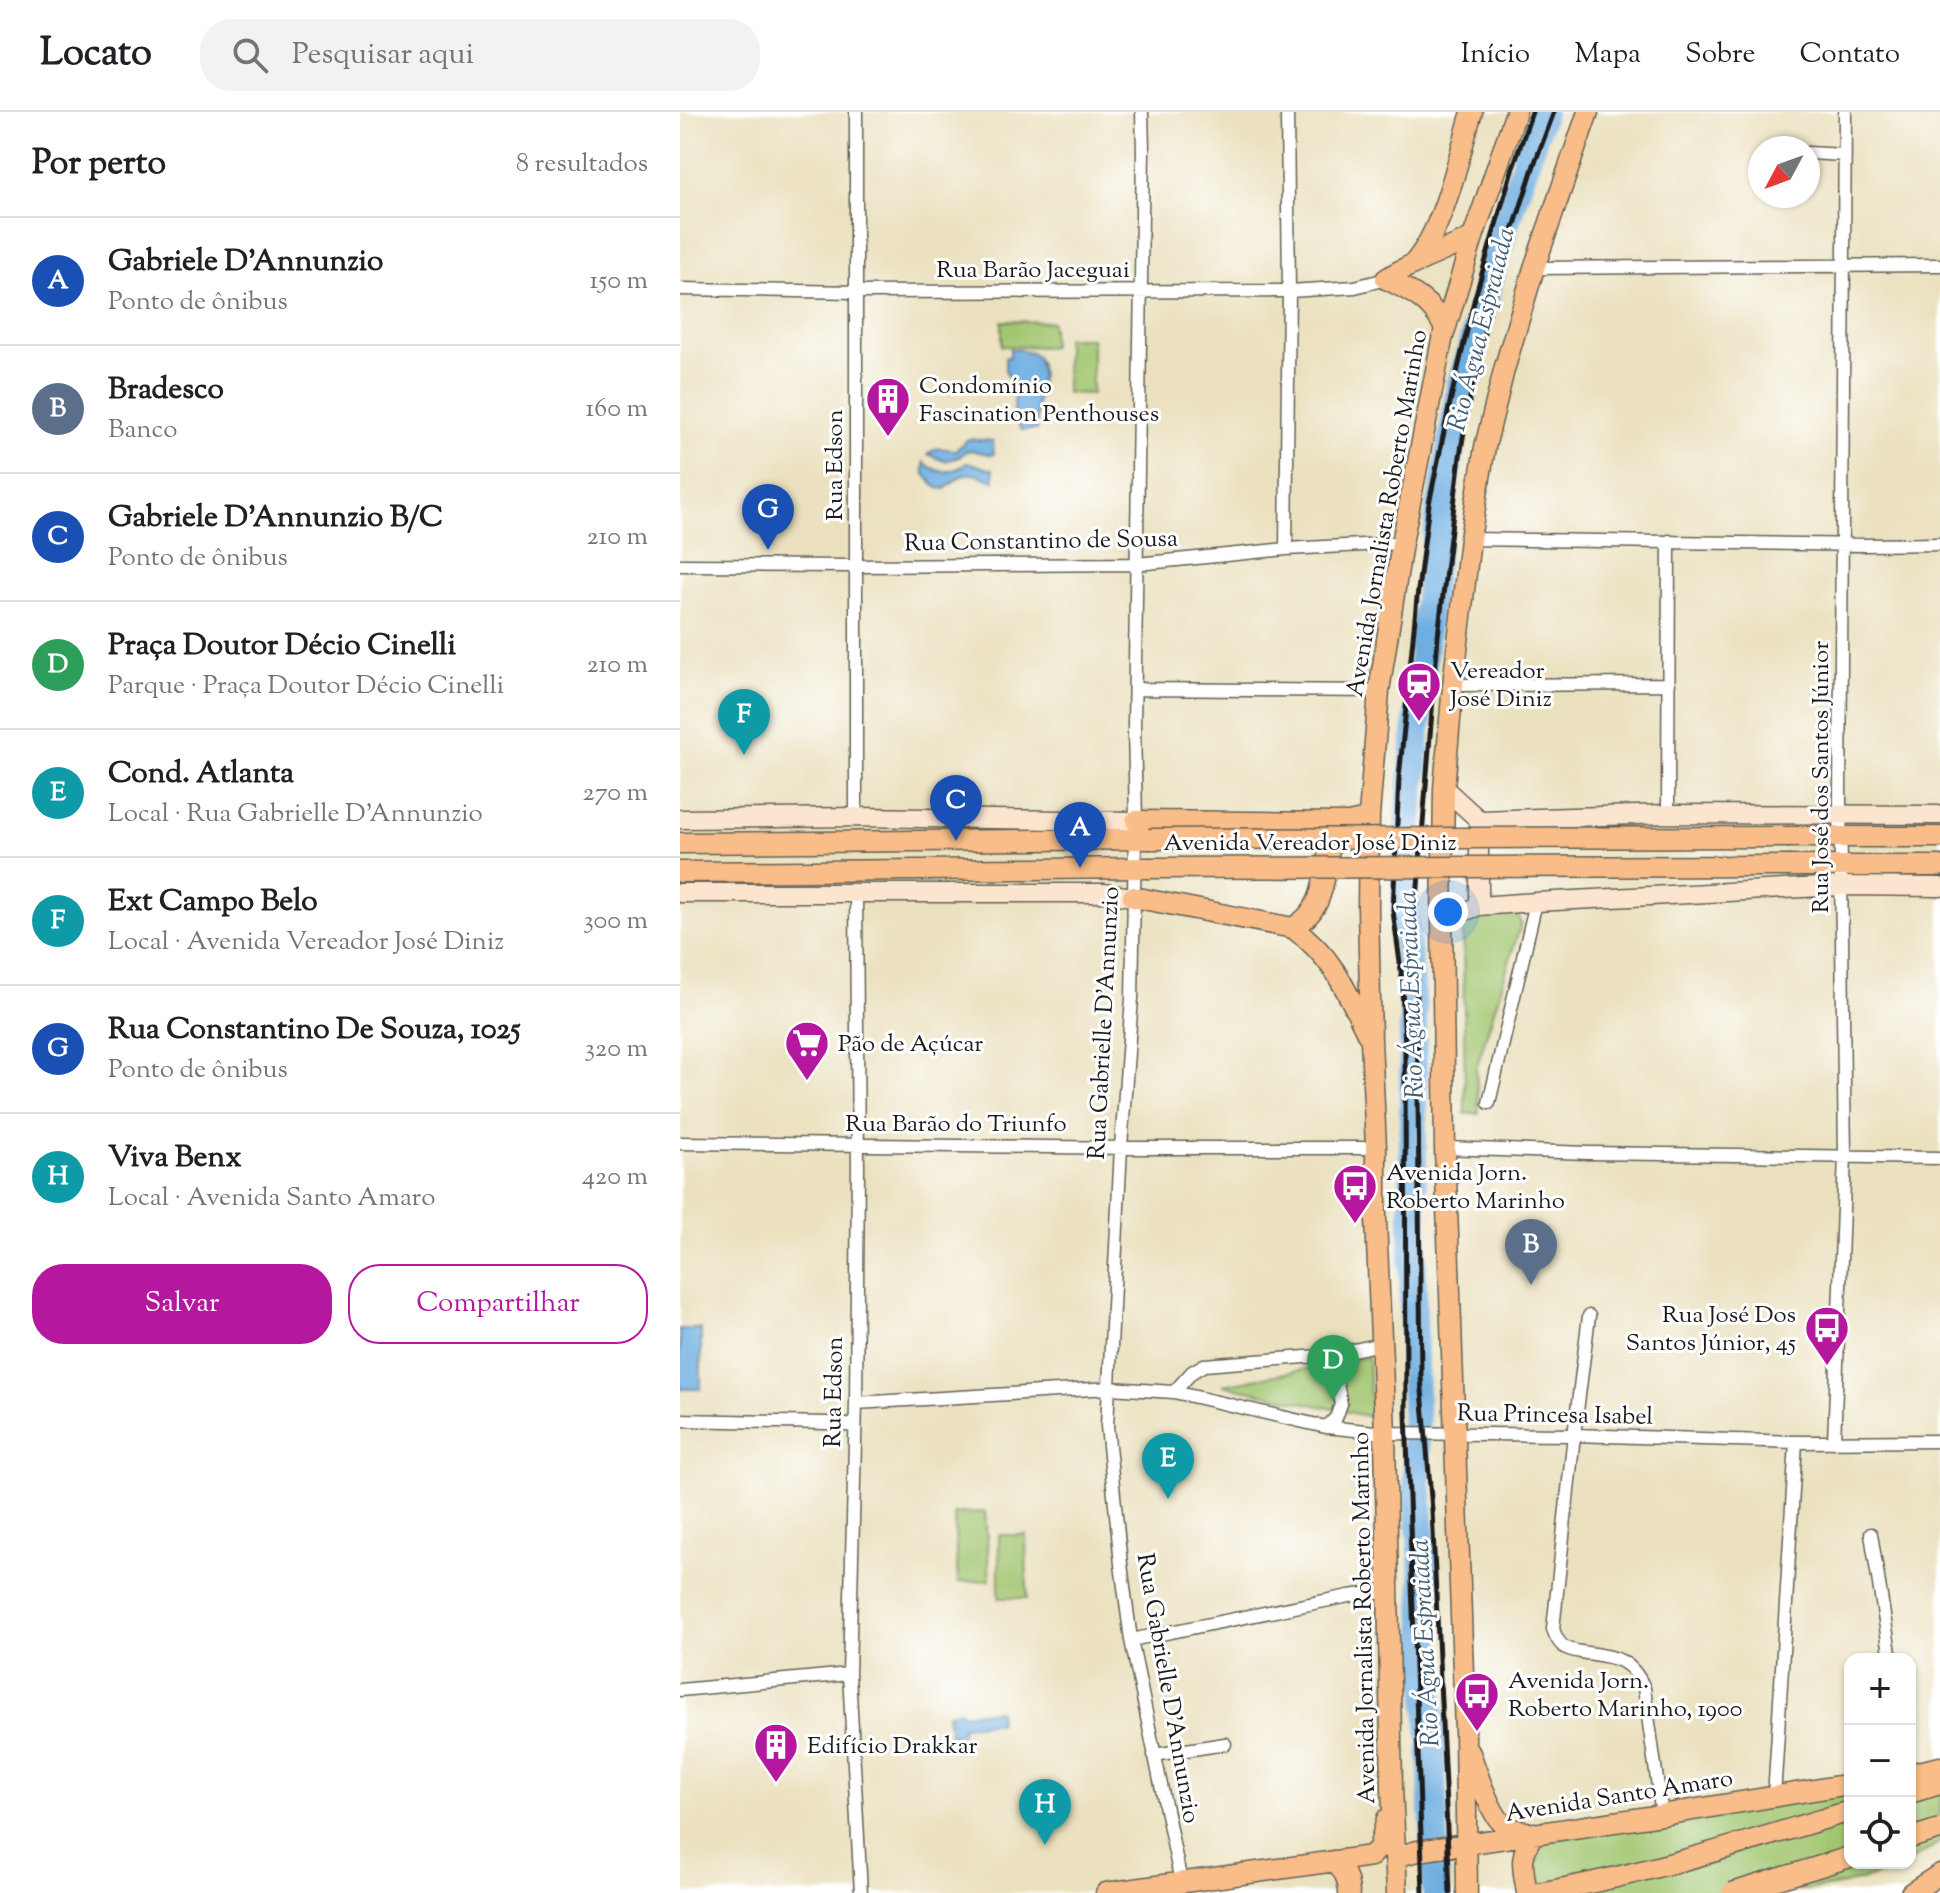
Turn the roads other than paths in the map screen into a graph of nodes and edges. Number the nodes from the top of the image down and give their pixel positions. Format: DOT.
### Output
graph roads {
  1 [pos="856,112"];
  2 [pos="1142,112"];
  3 [pos="1287,112"];
  4 [pos="1472,112"];
  5 [pos="1516,112"];
  6 [pos="1588,112"];
  7 [pos="1845,112"];
  8 [pos="1820,154"];
  9 [pos="1845,155"];
  10 [pos="1473,237"];
  11 [pos="1415,262"];
  12 [pos="1843,265"];
  13 [pos="1940,265"];
  14 [pos="1534,268"];
  15 [pos="1386,279"];
  16 [pos="680,289"];
  17 [pos="1141,291"];
  18 [pos="1289,291"];
  19 [pos="856,292"];
  20 [pos="1445,329"];
  21 [pos="1470,539"];
  22 [pos="1669,541"];
  23 [pos="1402,543"];
  24 [pos="1843,544"];
  25 [pos="1940,544"];
  26 [pos="1286,549"];
  27 [pos="1137,564"];
  28 [pos="680,565"];
  29 [pos="856,566"];
  30 [pos="1669,684"];
  31 [pos="1453,685"];
  32 [pos="1135,689"];
  33 [pos="1379,691"];
  34 [pos="1444,788"];
  35 [pos="1668,814"];
  36 [pos="1840,814"];
  37 [pos="1940,815"];
  38 [pos="1369,816"];
  39 [pos="856,817"];
  40 [pos="680,819"];
  41 [pos="1479,820"];
  42 [pos="1320,823"];
  43 [pos="1139,833"];
  44 [pos="1940,837"];
  45 [pos="1840,838"];
  46 [pos="680,843"];
  47 [pos="1940,866"];
  48 [pos="1141,868"];
  49 [pos="680,872"];
  50 [pos="1841,876"];
  51 [pos="1940,887"];
  52 [pos="856,892"];
  53 [pos="680,893"];
  54 [pos="1133,897"];
  55 [pos="1536,902"];
  56 [pos="1479,906"];
  57 [pos="1442,920"];
  58 [pos="1293,928"];
  59 [pos="1371,1040"];
  60 [pos="1489,1103"];
  61 [pos="680,1143"];
  62 [pos="857,1144"];
  63 [pos="1121,1147"];
  64 [pos="1376,1148"];
  65 [pos="1445,1148"];
  66 [pos="1845,1156"];
  67 [pos="1940,1158"];
  68 [pos="1589,1316"];
  69 [pos="1381,1344"];
  70 [pos="1331,1355"];
  71 [pos="1110,1388"];
  72 [pos="1174,1392"];
  73 [pos="856,1403"];
  74 [pos="680,1420"];
  75 [pos="855,1426"];
  76 [pos="1326,1427"];
  77 [pos="1387,1433"];
  78 [pos="1453,1435"];
  79 [pos="1574,1435"];
  80 [pos="1940,1441"];
  81 [pos="1796,1442"];
  82 [pos="1834,1442"];
  83 [pos="1871,1534"];
  84 [pos="1389,1591"];
  85 [pos="1131,1640"];
  86 [pos="1890,1653"];
  87 [pos="849,1674"];
  88 [pos="680,1690"];
  89 [pos="1465,1741"];
  90 [pos="1225,1744"];
  91 [pos="1154,1755"];
  92 [pos="1940,1767"];
  93 [pos="1916,1773"];
  94 [pos="1940,1784"];
  95 [pos="1844,1785"];
  96 [pos="1392,1788"];
  97 [pos="1916,1791"];
  98 [pos="1774,1797"];
  99 [pos="1844,1813"];
  100 [pos="1662,1815"];
  101 [pos="1940,1829"];
  102 [pos="1534,1833"];
  103 [pos="1916,1836"];
  104 [pos="1456,1845"];
  105 [pos="1395,1857"];
  106 [pos="1844,1859"];
  107 [pos="1333,1861"];
  108 [pos="1940,1874"];
  109 [pos="1181,1882"];
  110 [pos="861,1893"];
  111 [pos="1106,1893"];
  112 [pos="1349,1893"];
  113 [pos="1397,1893"];
  114 [pos="1467,1893"];
  115 [pos="1527,1893"];
  116 [pos="1538,1893"];
  117 [pos="1732,1893"];
  118 [pos="1911,1893"];
  1 -- 19 [label="street, Rua Edson"];
  2 -- 17 [label="street, Rua Gabrielle D'Annunzio"];
  3 -- 18 [label="street"];
  4 -- 11 [label="main road"];
  5 -- 10 [label="main road, Avenida Jornalista Roberto Marinho"];
  6 -- 14 [label="main road"];
  7 -- 9 [label="street, Rua José dos Santos Júnior"];
  8 -- 9 [label="street"];
  9 -- 12 [label="street, Rua José dos Santos Júnior"];
  10 -- 11 [label="main road"];
  10 -- 20 [label="main road, Avenida Jornalista Roberto Marinho"];
  11 -- 15 [label="main road"];
  12 -- 13 [label="street"];
  12 -- 14 [label="street"];
  12 -- 24 [label="street, Rua José dos Santos Júnior"];
  14 -- 21 [label="main road"];
  15 -- 18 [label="street, Rua Barão Jaceguai"];
  15 -- 20 [label="main road"];
  16 -- 19 [label="street, Rua Barão Jaceguai"];
  17 -- 18 [label="street, Rua Barão Jaceguai"];
  17 -- 19 [label="street, Rua Barão Jaceguai"];
  17 -- 27 [label="street, Rua Gabrielle D'Annunzio"];
  18 -- 26 [label="street"];
  19 -- 29 [label="street, Rua Edson"];
  20 -- 23 [label="main road, Avenida Jornalista Roberto Marinho"];
  21 -- 22 [label="street"];
  21 -- 31 [label="main road"];
  22 -- 24 [label="street"];
  22 -- 30 [label="street"];
  23 -- 26 [label="street, Rua Constantino de Sousa"];
  23 -- 33 [label="main road, Avenida Jornalista Roberto Marinho"];
  24 -- 25 [label="street"];
  24 -- 36 [label="street, Rua José dos Santos Júnior"];
  26 -- 27 [label="street, Rua Constantino de Sousa"];
  27 -- 29 [label="street, Rua Constantino de Sousa"];
  27 -- 32 [label="street, Rua Gabrielle D'Annunzio"];
  28 -- 29 [label="street, Rua Constantino de Sousa"];
  29 -- 39 [label="street, Rua Edson"];
  30 -- 31 [label="street"];
  30 -- 35 [label="street"];
  31 -- 34 [label="main road"];
  32 -- 33 [label="street"];
  32 -- 43 [label="street, Rua Gabrielle D'Annunzio"];
  33 -- 38 [label="main road, Avenida Jornalista Roberto Marinho"];
  34 -- 41 [label="street, Avenida Vereador José Diniz"];
  34 -- 57 [label="main road"];
  35 -- 36 [label="street, Avenida Vereador José Diniz"];
  35 -- 41 [label="street, Avenida Vereador José Diniz"];
  36 -- 37 [label="street, Avenida Vereador José Diniz"];
  36 -- 45 [label="street, Rua José dos Santos Júnior"];
  38 -- 42 [label="main road"];
  38 -- 59 [label="main road, Avenida Jornalista Roberto Marinho"];
  39 -- 40 [label="street, Avenida Vereador José Diniz"];
  39 -- 43 [label="street, Avenida Vereador José Diniz"];
  41 -- 56 [label="street"];
  42 -- 43 [label="main road"];
  42 -- 58 [label="main road"];
  43 -- 45 [label="main road, Avenida Vereador José Diniz, bridge"];
  43 -- 46 [label="main road, Avenida Vereador José Diniz"];
  43 -- 48 [label="street, Rua Gabrielle D'Annunzio"];
  44 -- 45 [label="main road, Avenida Vereador José Diniz"];
  45 -- 50 [label="street, Rua José dos Santos Júnior"];
  47 -- 50 [label="main road, Avenida Vereador José Diniz"];
  48 -- 49 [label="main road, Avenida Vereador José Diniz"];
  48 -- 50 [label="main road, Avenida Vereador José Diniz, bridge"];
  48 -- 54 [label="street, Rua Gabrielle D'Annunzio"];
  50 -- 51 [label="street, Avenida Vereador José Diniz"];
  50 -- 55 [label="street, Avenida Vereador José Diniz"];
  50 -- 66 [label="street, Rua José dos Santos Júnior"];
  52 -- 53 [label="street"];
  52 -- 54 [label="street"];
  52 -- 62 [label="street, Rua Edson"];
  54 -- 58 [label="main road"];
  54 -- 63 [label="street, Rua Gabrielle D'Annunzio"];
  55 -- 56 [label="street, Avenida Vereador José Diniz"];
  55 -- 60 [label="street"];
  56 -- 57 [label="street, Avenida Vereador José Diniz"];
  57 -- 65 [label="main road"];
  58 -- 59 [label="main road"];
  59 -- 64 [label="main road, Avenida Jornalista Roberto Marinho"];
  61 -- 62 [label="street, Rua Barão do Triunfo"];
  62 -- 63 [label="street, Rua Barão do Triunfo"];
  62 -- 73 [label="street, Rua Edson"];
  63 -- 64 [label="street, Rua Barão do Triunfo"];
  63 -- 71 [label="street, Rua Gabrielle D'Annunzio"];
  64 -- 69 [label="main road, Avenida Jornalista Roberto Marinho"];
  65 -- 66 [label="street"];
  65 -- 78 [label="main road"];
  66 -- 67 [label="street"];
  66 -- 82 [label="street, Rua José dos Santos Júnior"];
  68 -- 79 [label="street"];
  69 -- 70 [label="street"];
  69 -- 77 [label="main road, Avenida Jornalista Roberto Marinho"];
  70 -- 72 [label="street"];
  70 -- 76 [label="street"];
  71 -- 72 [label="street, Rua Princesa Isabel"];
  71 -- 73 [label="street, Rua Princesa Isabel"];
  71 -- 85 [label="street, Rua Gabrielle D'Annunzio"];
  72 -- 76 [label="street, Rua Princesa Isabel"];
  73 -- 75 [label="street, Rua Edson"];
  74 -- 75 [label="street"];
  75 -- 87 [label="street, Rua Edson"];
  76 -- 77 [label="street, Rua Princesa Isabel"];
  77 -- 78 [label="street, Rua Princesa Isabel"];
  77 -- 84 [label="main road, Avenida Jornalista Roberto Marinho"];
  78 -- 79 [label="street, Rua Princesa Isabel"];
  78 -- 89 [label="main road"];
  79 -- 81 [label="street, Rua Princesa Isabel"];
  79 -- 100 [label="street"];
  80 -- 82 [label="street, Rua Princesa Isabel"];
  81 -- 82 [label="street, Rua Princesa Isabel"];
  81 -- 98 [label="street"];
  83 -- 86 [label="street"];
  84 -- 85 [label="street"];
  84 -- 96 [label="main road, Avenida Jornalista Roberto Marinho"];
  85 -- 91 [label="street, Rua Gabrielle D'Annunzio"];
  87 -- 88 [label="street"];
  87 -- 110 [label="street, Rua Edson"];
  89 -- 102 [label="main road"];
  89 -- 104 [label="main road"];
  90 -- 91 [label="street"];
  91 -- 109 [label="street, Rua Gabrielle D'Annunzio"];
  92 -- 93 [label="main road"];
  94 -- 97 [label="main road"];
  95 -- 98 [label="main road, Avenida Santo Amaro"];
  96 -- 105 [label="main road, Avenida Jornalista Roberto Marinho"];
  96 -- 107 [label="main road"];
  98 -- 100 [label="main road, Avenida Santo Amaro"];
  99 -- 116 [label="main road, bridge"];
  100 -- 102 [label="main road, Avenida Santo Amaro"];
  101 -- 103 [label="main road, bridge"];
  102 -- 104 [label="main road, Avenida Santo Amaro"];
  102 -- 115 [label="main road"];
  104 -- 105 [label="main road, Avenida Santo Amaro"];
  104 -- 114 [label="main road"];
  105 -- 113 [label="main road, Avenida Jornalista Roberto Marinho"];
  106 -- 117 [label="main road, bridge"];
  107 -- 109 [label="main road"];
  107 -- 112 [label="main road"];
  108 -- 118 [label="main road"];
  109 -- 111 [label="main road"];
}
